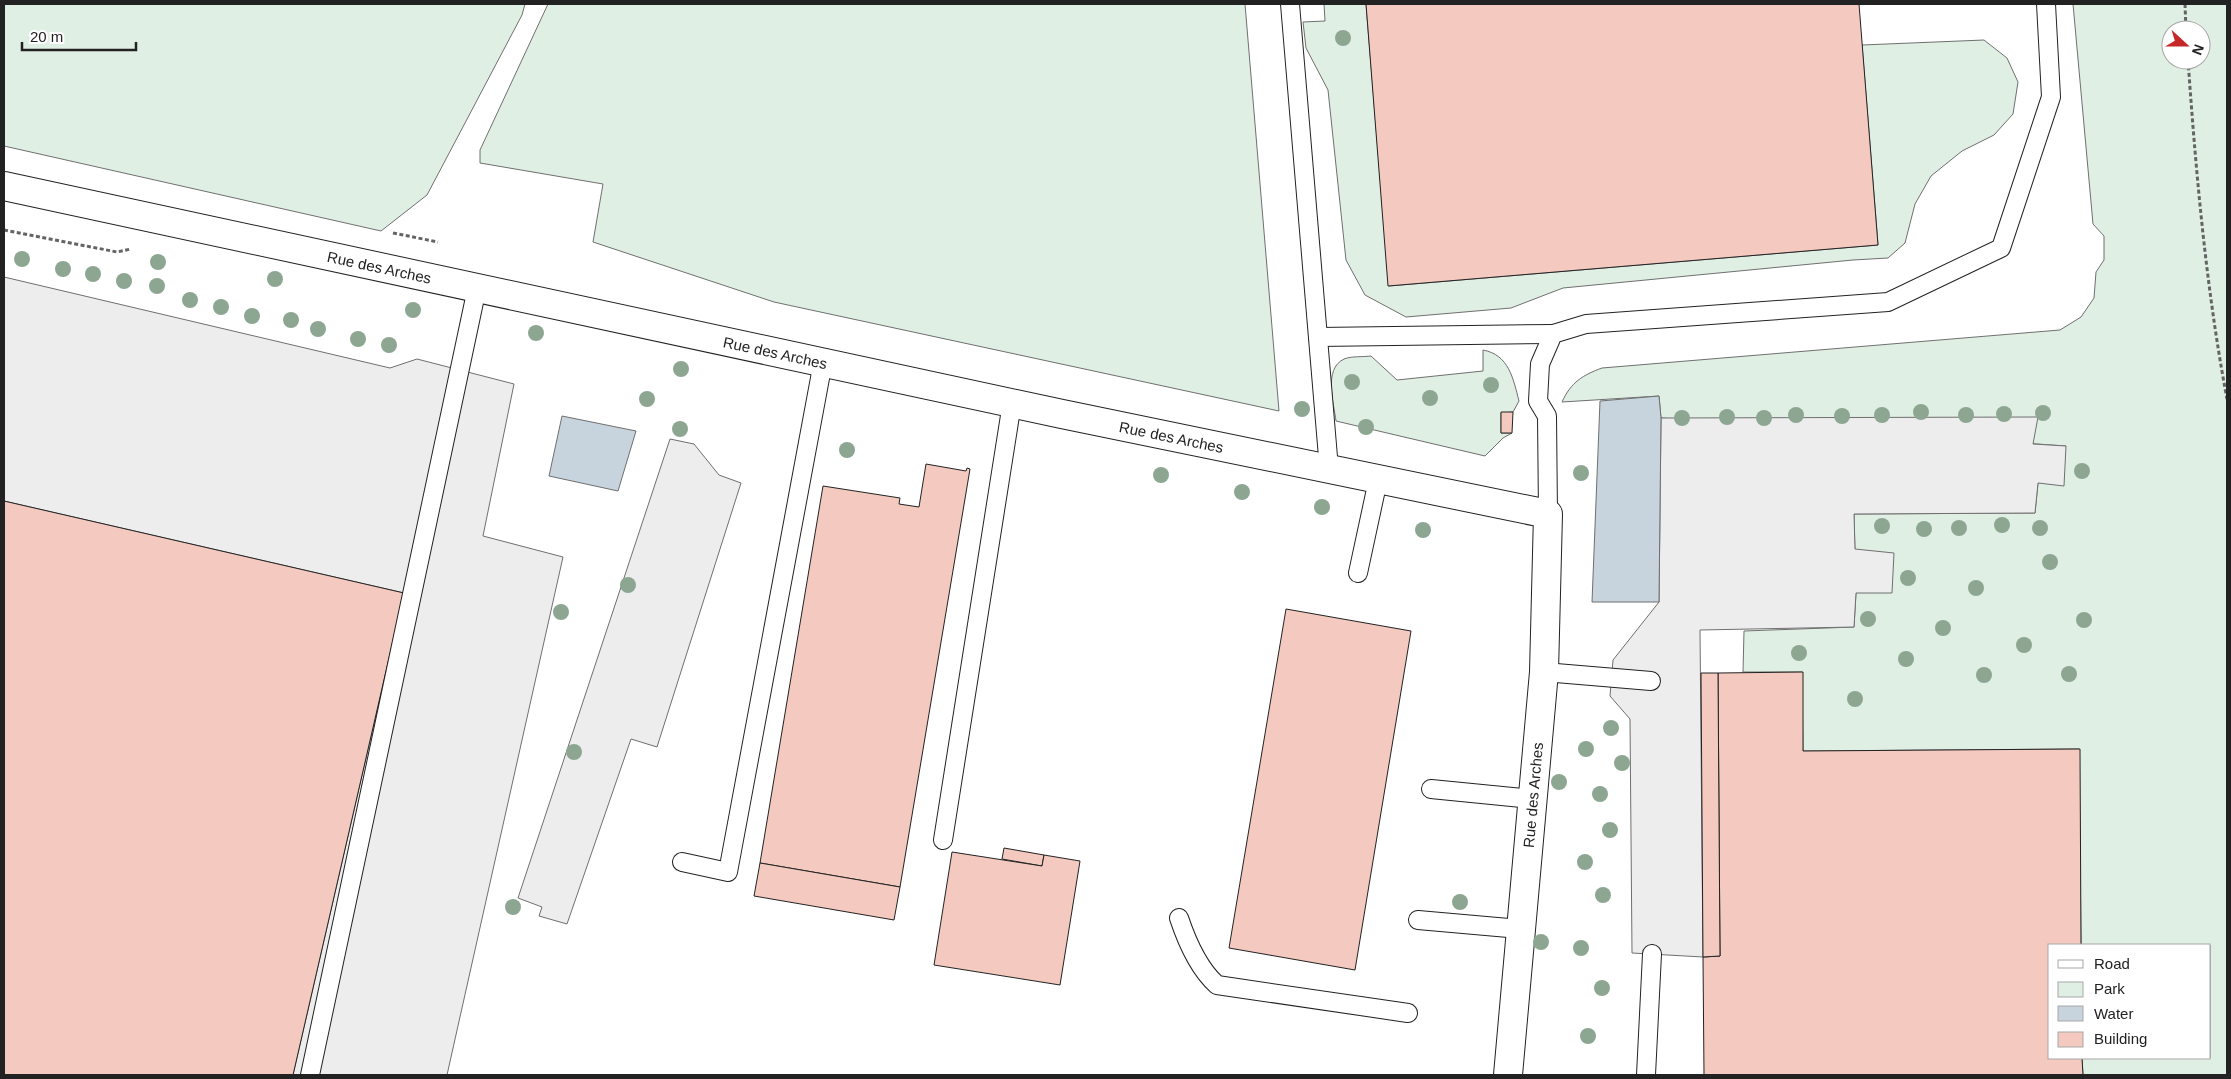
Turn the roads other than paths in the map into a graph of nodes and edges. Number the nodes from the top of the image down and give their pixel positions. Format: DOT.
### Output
graph roads {
  1 [pos="1290,4"];
  2 [pos="2046,4"];
  3 [pos="4,186"];
  4 [pos="477,288"];
  5 [pos="1553,334"];
  6 [pos="1318,337"];
  7 [pos="823,362"];
  8 [pos="1012,403"];
  9 [pos="1329,469"];
  10 [pos="1378,480"];
  11 [pos="1548,514"];
  12 [pos="1358,574"];
  13 [pos="1544,672"];
  14 [pos="1651,681"];
  15 [pos="1431,789"];
  16 [pos="1532,799"];
  17 [pos="944,840"];
  18 [pos="682,862"];
  19 [pos="1179,918"];
  20 [pos="1418,920"];
  21 [pos="1520,929"];
  22 [pos="1652,954"];
  23 [pos="1408,1013"];
  24 [pos="310,1075"];
  25 [pos="1508,1075"];
  26 [pos="1646,1075"];
  1 -- 6 [label="lane"];
  2 -- 5 [label="lane"];
  3 -- 4 [label="street, Rue des Arches"];
  4 -- 7 [label="street, Rue des Arches"];
  4 -- 24 [label="lane"];
  5 -- 6 [label="lane"];
  5 -- 11 [label="lane, Rue des Arches"];
  6 -- 9 [label="lane"];
  7 -- 8 [label="street, Rue des Arches"];
  7 -- 18 [label="lane"];
  8 -- 9 [label="street, Rue des Arches"];
  8 -- 17 [label="lane"];
  9 -- 10 [label="street, Rue des Arches"];
  10 -- 11 [label="street, Rue des Arches"];
  10 -- 12 [label="lane"];
  11 -- 13 [label="street, Rue des Arches"];
  13 -- 14 [label="lane"];
  13 -- 16 [label="street, Rue des Arches"];
  15 -- 16 [label="lane"];
  16 -- 21 [label="street, Rue des Arches"];
  19 -- 23 [label="lane"];
  20 -- 21 [label="lane"];
  21 -- 25 [label="street, Rue des Arches"];
  22 -- 26 [label="lane"];
}
